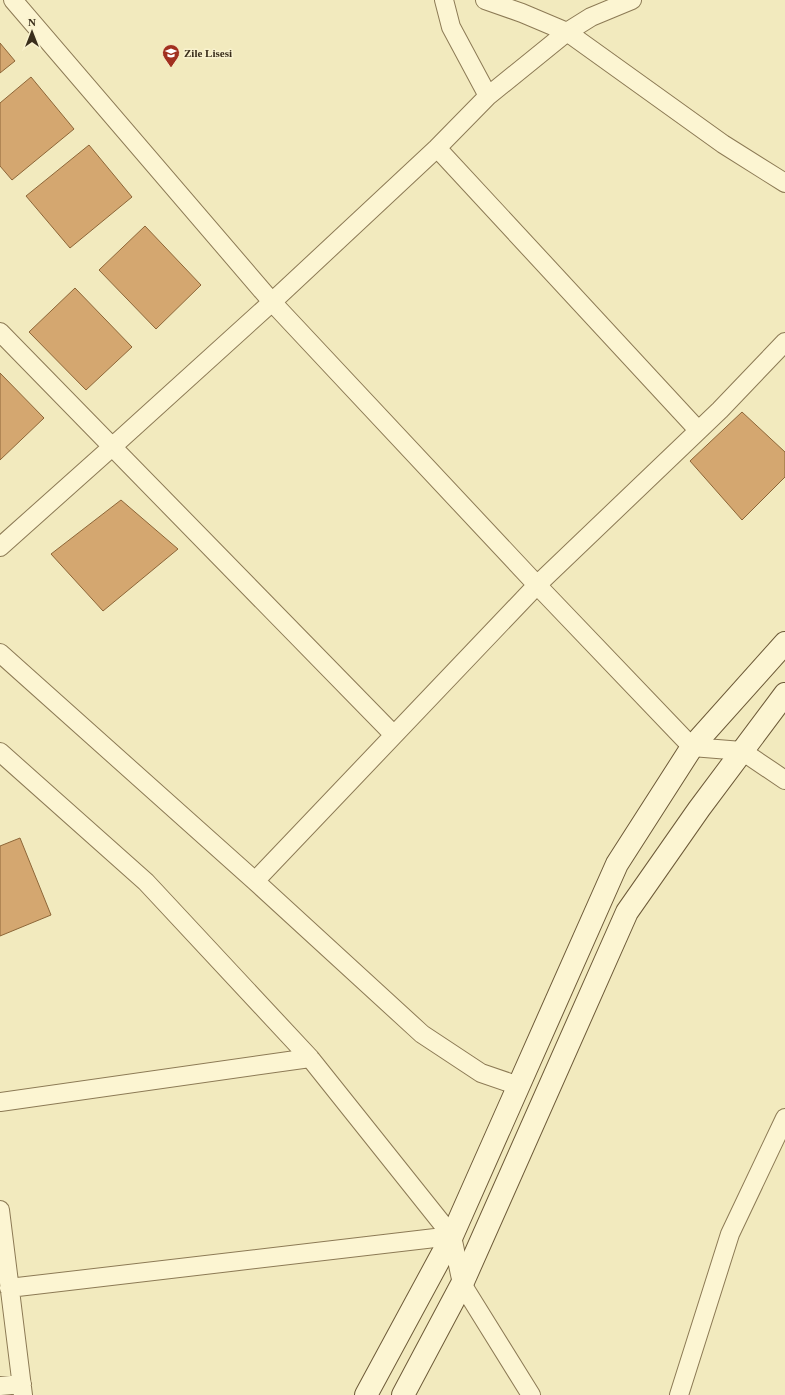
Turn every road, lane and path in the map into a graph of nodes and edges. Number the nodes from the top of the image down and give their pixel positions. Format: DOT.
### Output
graph roads {
  1 [pos="13,0"];
  2 [pos="444,0"];
  3 [pos="485,0"];
  4 [pos="632,0"];
  5 [pos="567,32"];
  6 [pos="488,96"];
  7 [pos="437,148"];
  8 [pos="785,183"];
  9 [pos="272,302"];
  10 [pos="0,332"];
  11 [pos="785,342"];
  12 [pos="698,430"];
  13 [pos="112,447"];
  14 [pos="0,547"];
  15 [pos="537,585"];
  16 [pos="785,643"];
  17 [pos="0,653"];
  18 [pos="785,694"];
  19 [pos="394,735"];
  20 [pos="692,747"];
  21 [pos="742,751"];
  22 [pos="0,752"];
  23 [pos="785,780"];
  24 [pos="255,881"];
  25 [pos="310,1058"];
  26 [pos="519,1086"];
  27 [pos="0,1102"];
  28 [pos="785,1118"];
  29 [pos="0,1210"];
  30 [pos="452,1236"];
  31 [pos="462,1284"];
  32 [pos="9,1288"];
  33 [pos="0,1386"];
  34 [pos="23,1389"];
  35 [pos="366,1395"];
  36 [pos="403,1395"];
  37 [pos="531,1395"];
  38 [pos="679,1395"];
  1 -- 9 [label="street"];
  2 -- 6 [label="street"];
  3 -- 5 [label="street"];
  4 -- 5 [label="street"];
  5 -- 6 [label="street"];
  5 -- 8 [label="street"];
  6 -- 7 [label="street"];
  7 -- 9 [label="street"];
  7 -- 12 [label="street"];
  9 -- 13 [label="street"];
  9 -- 15 [label="street"];
  10 -- 13 [label="street"];
  11 -- 12 [label="street"];
  12 -- 15 [label="street"];
  13 -- 14 [label="street"];
  13 -- 19 [label="street"];
  15 -- 19 [label="street"];
  15 -- 20 [label="street"];
  16 -- 20 [label="street"];
  17 -- 24 [label="street"];
  18 -- 21 [label="street"];
  19 -- 24 [label="street"];
  20 -- 21 [label="street"];
  20 -- 26 [label="street"];
  21 -- 23 [label="street"];
  21 -- 31 [label="street"];
  22 -- 25 [label="street"];
  24 -- 26 [label="street"];
  25 -- 27 [label="street"];
  25 -- 30 [label="street"];
  26 -- 30 [label="street"];
  28 -- 38 [label="street"];
  29 -- 32 [label="street"];
  30 -- 31 [label="street"];
  30 -- 32 [label="street"];
  30 -- 35 [label="street"];
  31 -- 36 [label="street"];
  31 -- 37 [label="street"];
  32 -- 34 [label="street"];
  33 -- 34 [label="street"];
}
